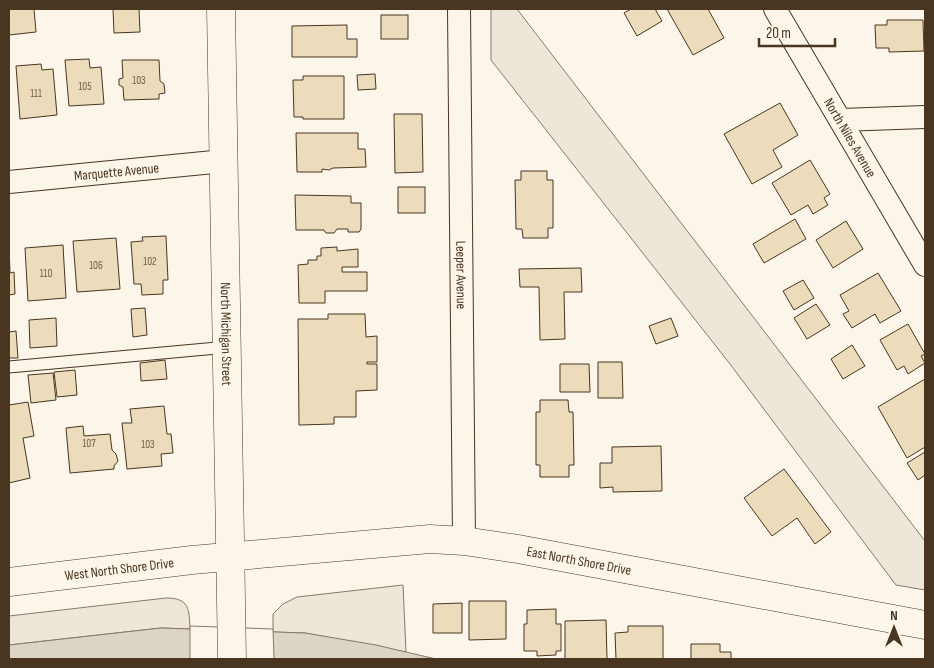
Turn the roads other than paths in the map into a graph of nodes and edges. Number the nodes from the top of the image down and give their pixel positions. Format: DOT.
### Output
graph roads {
  1 [pos="222,9"];
  2 [pos="459,9"];
  3 [pos="775,9"];
  4 [pos="925,118"];
  5 [pos="840,120"];
  6 [pos="224,161"];
  7 [pos="9,182"];
  8 [pos="925,265"];
  9 [pos="228,347"];
  10 [pos="9,367"];
  11 [pos="464,541"];
  12 [pos="230,556"];
  13 [pos="9,582"];
  14 [pos="925,624"];
  15 [pos="232,659"];
  1 -- 6 [label="street, North Michigan Street"];
  2 -- 11 [label="street, Leeper Avenue"];
  3 -- 5 [label="street, North Niles Avenue"];
  4 -- 5 [label="street"];
  5 -- 8 [label="street, North Niles Avenue"];
  6 -- 7 [label="street, Marquette Avenue"];
  6 -- 9 [label="street, North Michigan Street"];
  9 -- 10 [label="lane"];
  9 -- 12 [label="street, North Michigan Street"];
  11 -- 12 [label="street, East North Shore Drive"];
  11 -- 14 [label="street, East North Shore Drive"];
  12 -- 13 [label="street, West North Shore Drive"];
  12 -- 15 [label="street, North Michigan Street"];
}
